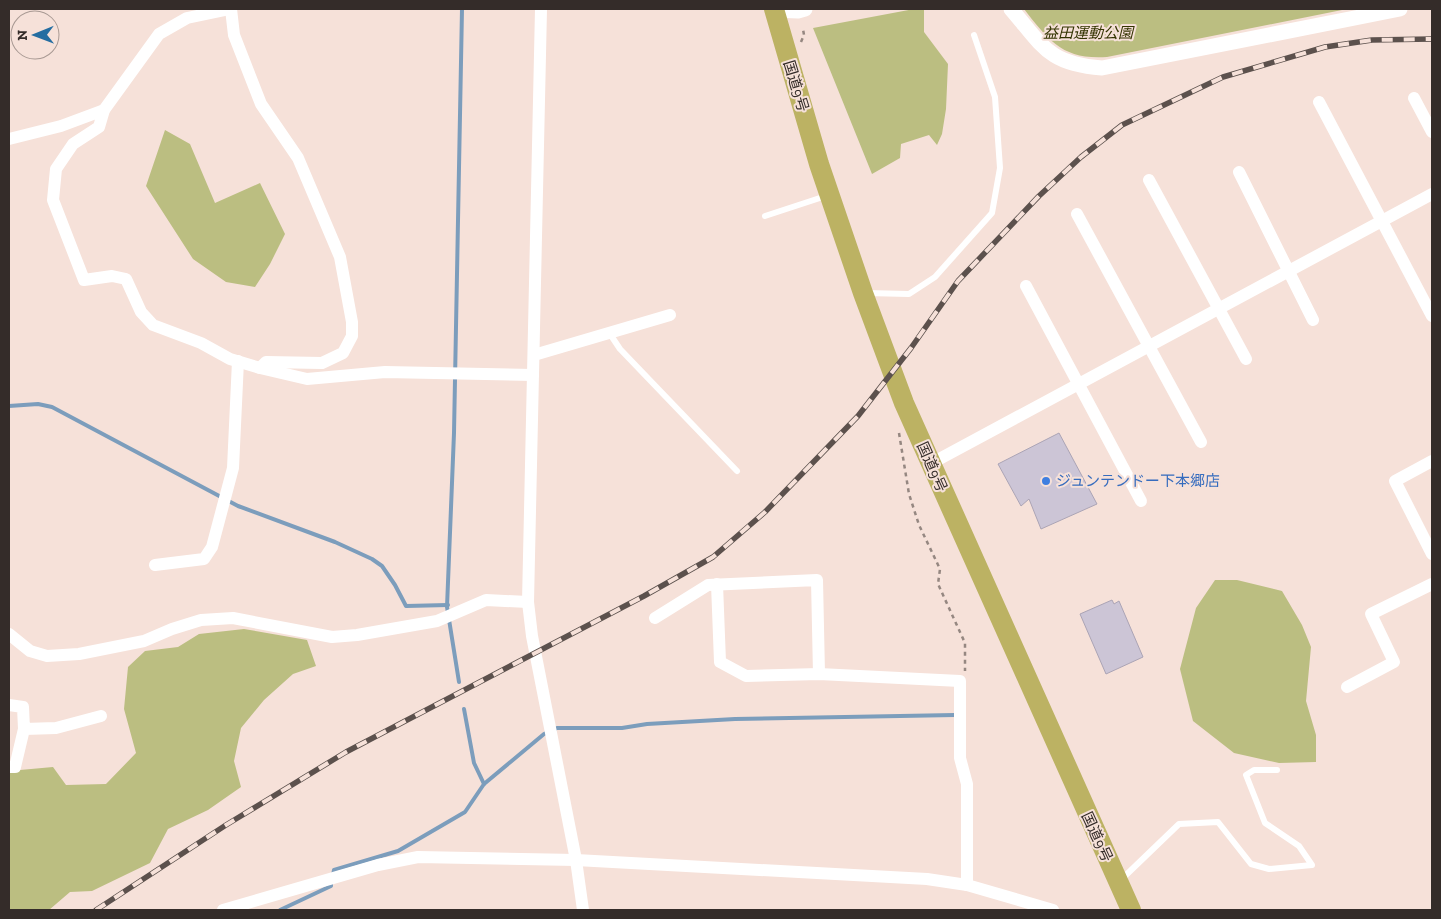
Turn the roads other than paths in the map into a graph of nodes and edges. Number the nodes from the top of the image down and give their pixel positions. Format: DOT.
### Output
graph roads {
  1 [pos="230,9"];
  2 [pos="542,9"];
  3 [pos="773,9"];
  4 [pos="805,9"];
  5 [pos="1011,9"];
  6 [pos="1400,9"];
  7 [pos="974,35"];
  8 [pos="1414,98"];
  9 [pos="1319,102"];
  10 [pos="104,110"];
  11 [pos="1432,132"];
  12 [pos="9,140"];
  13 [pos="1239,172"];
  14 [pos="1149,180"];
  15 [pos="1432,194"];
  16 [pos="830,195"];
  17 [pos="1077,214"];
  18 [pos="765,216"];
  19 [pos="1381,221"];
  20 [pos="1289,271"];
  21 [pos="1026,286"];
  22 [pos="863,293"];
  23 [pos="1220,308"];
  24 [pos="670,315"];
  25 [pos="1432,316"];
  26 [pos="1313,320"];
  27 [pos="610,334"];
  28 [pos="1150,347"];
  29 [pos="534,355"];
  30 [pos="1246,359"];
  31 [pos="238,361"];
  32 [pos="260,368"];
  33 [pos="533,375"];
  34 [pos="1081,384"];
  35 [pos="1201,442"];
  36 [pos="1432,461"];
  37 [pos="930,464"];
  38 [pos="737,471"];
  39 [pos="1142,501"];
  40 [pos="1432,554"];
  41 [pos="155,565"];
  42 [pos="716,584"];
  43 [pos="1432,584"];
  44 [pos="528,602"];
  45 [pos="655,618"];
  46 [pos="9,634"];
  47 [pos="819,674"];
  48 [pos="1347,687"];
  49 [pos="9,705"];
  50 [pos="101,716"];
  51 [pos="24,729"];
  52 [pos="9,767"];
  53 [pos="1277,770"];
  54 [pos="576,860"];
  55 [pos="967,885"];
  56 [pos="1120,886"];
  57 [pos="1027,906"];
  58 [pos="223,910"];
  59 [pos="583,910"];
  60 [pos="1053,910"];
  61 [pos="1131,910"];
  1 -- 10 [label="street"];
  1 -- 32 [label="street"];
  2 -- 29 [label="street"];
  3 -- 4 [label="street"];
  3 -- 16 [label="highway, 国道9号"];
  5 -- 6 [label="street"];
  7 -- 22 [label="lane"];
  8 -- 11 [label="street"];
  9 -- 19 [label="street"];
  10 -- 12 [label="street"];
  10 -- 31 [label="street"];
  13 -- 20 [label="street"];
  14 -- 23 [label="street"];
  15 -- 19 [label="street"];
  16 -- 18 [label="lane"];
  16 -- 22 [label="highway, 国道9号"];
  17 -- 28 [label="street"];
  19 -- 20 [label="street"];
  19 -- 25 [label="street"];
  20 -- 23 [label="street"];
  20 -- 26 [label="street"];
  21 -- 34 [label="street"];
  22 -- 37 [label="highway, 国道9号"];
  23 -- 28 [label="street"];
  23 -- 30 [label="street"];
  24 -- 27 [label="street"];
  27 -- 29 [label="street"];
  27 -- 38 [label="lane"];
  28 -- 34 [label="street"];
  28 -- 35 [label="street"];
  29 -- 33 [label="street"];
  31 -- 32 [label="street"];
  31 -- 41 [label="street"];
  32 -- 33 [label="street"];
  33 -- 44 [label="street"];
  34 -- 37 [label="street"];
  34 -- 39 [label="street"];
  36 -- 40 [label="street"];
  37 -- 56 [label="highway, 国道9号"];
  42 -- 45 [label="street"];
  42 -- 47 [label="street"];
  42 -- 47 [label="street"];
  43 -- 48 [label="street"];
  44 -- 46 [label="street"];
  44 -- 54 [label="street"];
  47 -- 55 [label="street"];
  49 -- 51 [label="street"];
  50 -- 51 [label="street"];
  51 -- 52 [label="street"];
  53 -- 56 [label="lane"];
  54 -- 55 [label="street"];
  54 -- 58 [label="street"];
  54 -- 59 [label="street"];
  55 -- 57 [label="street"];
  56 -- 61 [label="highway, 国道9号"];
  57 -- 60 [label="street"];
}
